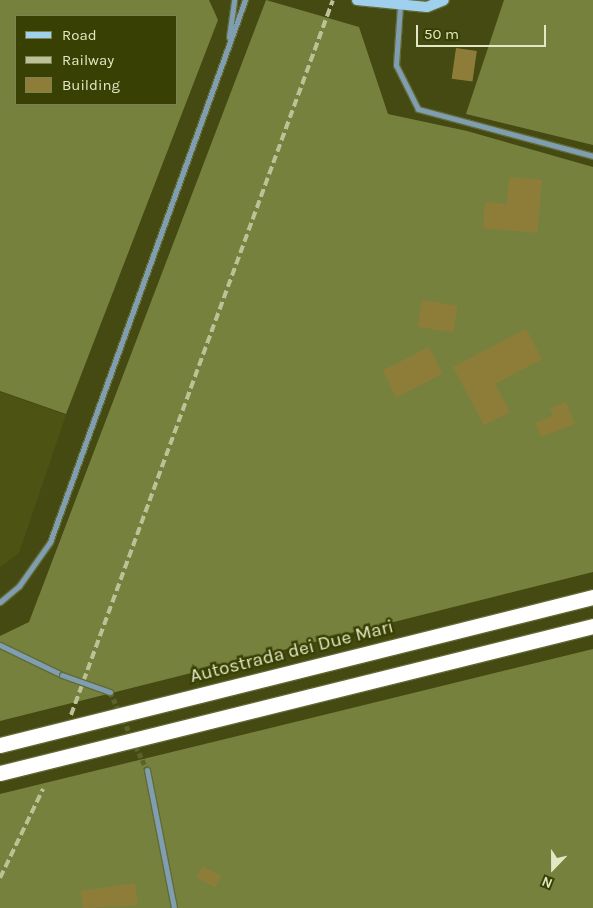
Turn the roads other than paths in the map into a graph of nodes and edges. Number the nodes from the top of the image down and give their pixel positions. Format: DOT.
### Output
graph roads {
  1 [pos="234,0"];
  2 [pos="245,0"];
  3 [pos="358,0"];
  4 [pos="444,0"];
  5 [pos="400,6"];
  6 [pos="228,48"];
  7 [pos="593,156"];
  8 [pos="593,597"];
  9 [pos="0,602"];
  10 [pos="593,626"];
  11 [pos="0,645"];
  12 [pos="110,692"];
  13 [pos="0,745"];
  14 [pos="147,770"];
  15 [pos="0,773"];
  16 [pos="174,908"];
  1 -- 6 [label="street"];
  2 -- 6 [label="street"];
  3 -- 5 [label="main road"];
  4 -- 5 [label="main road"];
  5 -- 7 [label="street"];
  6 -- 9 [label="street"];
  8 -- 13 [label="highway, Autostrada dei Due Mari"];
  10 -- 15 [label="highway"];
  11 -- 12 [label="street, bridge"];
  14 -- 16 [label="street"];
}
